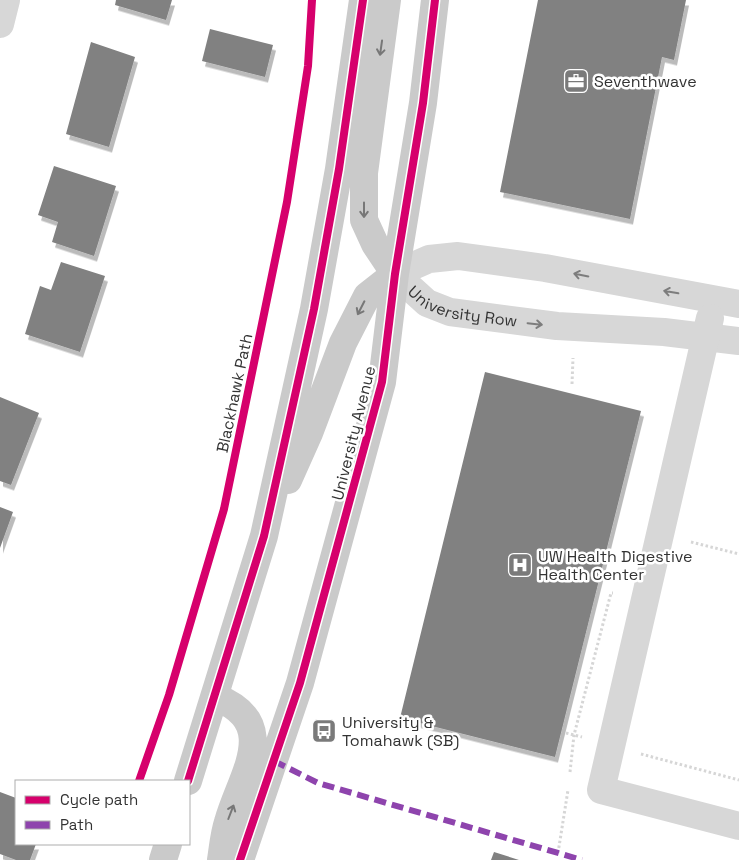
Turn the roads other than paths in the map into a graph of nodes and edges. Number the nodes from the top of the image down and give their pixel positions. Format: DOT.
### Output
graph roads {
  1 [pos="6,0"];
  2 [pos="363,0"];
  3 [pos="387,0"];
  4 [pos="435,0"];
  5 [pos="0,24"];
  6 [pos="395,274"];
  7 [pos="726,302"];
  8 [pos="706,336"];
  9 [pos="739,341"];
  10 [pos="264,536"];
  11 [pos="215,697"];
  12 [pos="188,780"];
  13 [pos="739,826"];
  14 [pos="168,845"];
  15 [pos="163,860"];
  16 [pos="221,860"];
  17 [pos="240,860"];
  1 -- 5 [label="street"];
  2 -- 10 [label="main road"];
  3 -- 6 [label="main road, one-way"];
  4 -- 6 [label="main road, University Avenue"];
  7 -- 6 [label="street, University Row, one-way"];
  6 -- 8 [label="street, University Row, one-way"];
  6 -- 10 [label="main road, one-way"];
  6 -- 17 [label="main road, University Avenue"];
  7 -- 8 [label="street"];
  8 -- 9 [label="street, University Row"];
  8 -- 13 [label="street"];
  10 -- 11 [label="main road"];
  11 -- 12 [label="main road"];
  16 -- 11 [label="main road, one-way"];
  14 -- 15 [label="main road"];
}
